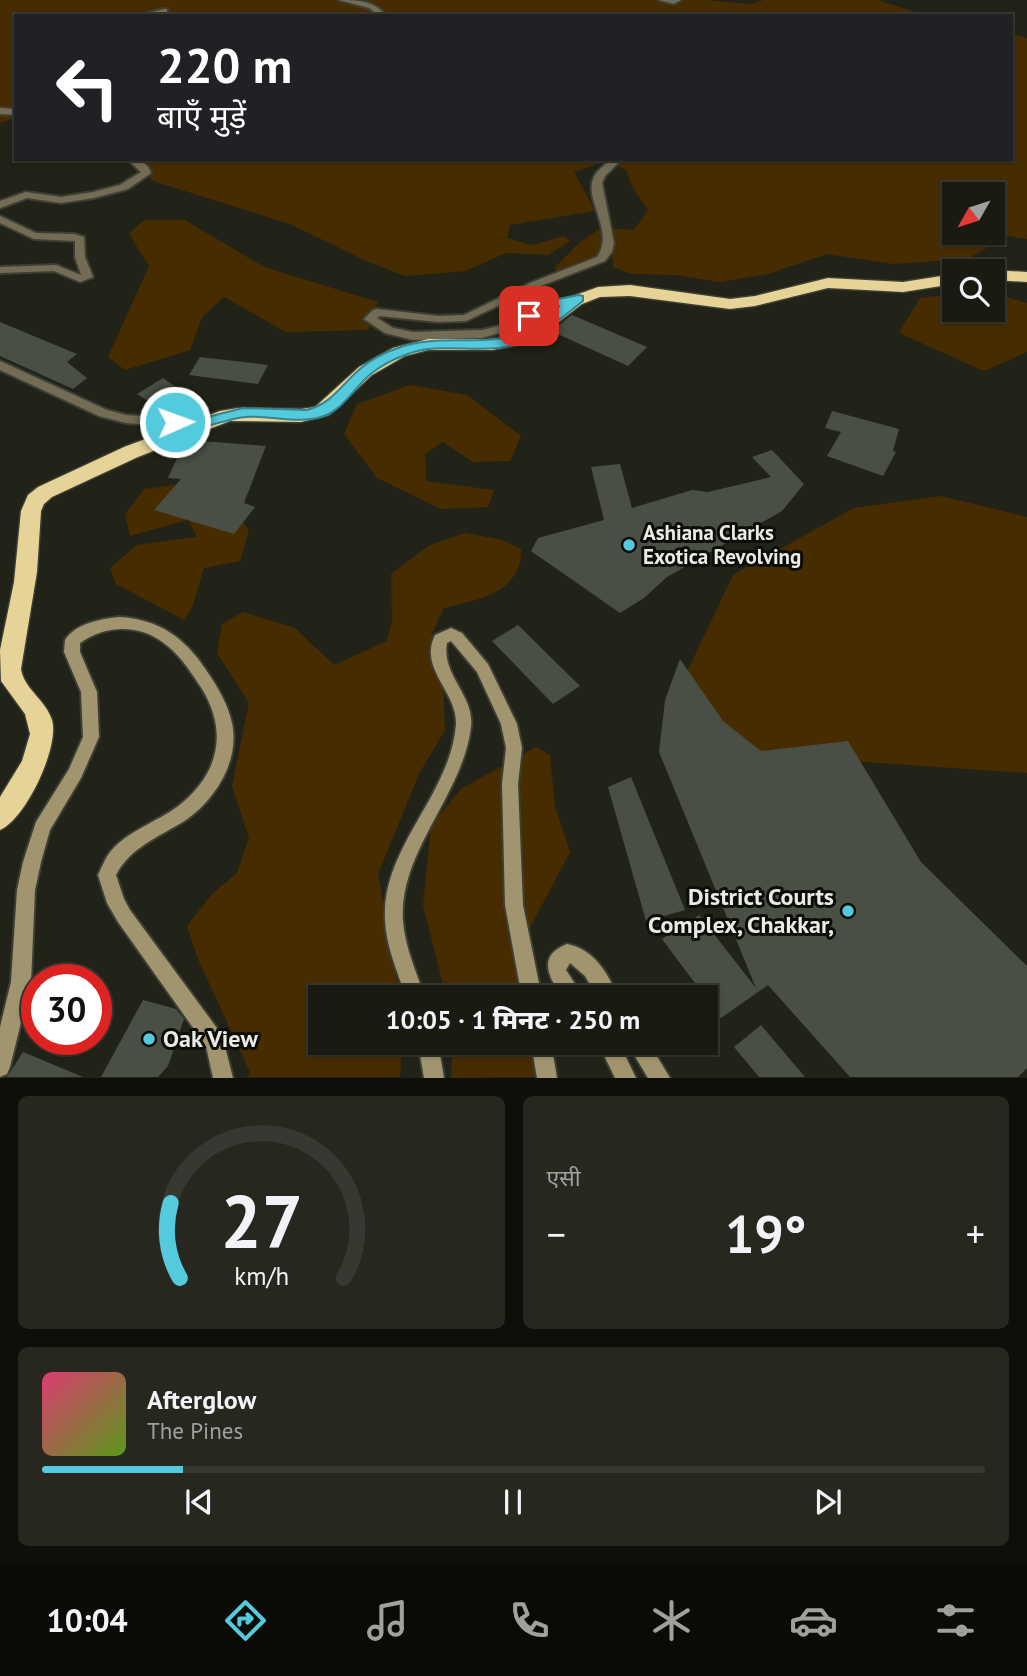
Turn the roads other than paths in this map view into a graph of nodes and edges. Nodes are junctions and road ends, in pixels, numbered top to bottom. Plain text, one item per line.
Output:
1 (343, 0) edge
2 (663, 0) edge
3 (677, 0) edge
4 (164, 11) dead end
5 (150, 14) edge
6 (376, 14) edge
7 (135, 161) edge
8 (615, 161) edge
9 (0, 205) edge
10 (0, 219) edge
11 (0, 270) edge
12 (1005, 275) edge
13 (1027, 276) edge
14 (942, 281) edge
15 (579, 299) junction
16 (0, 365) edge
17 (200, 424) junction
18 (0, 818) edge
19 (412, 985) edge
20 (529, 985) edge
21 (566, 985) edge
22 (600, 985) edge
23 (430, 1055) edge
24 (543, 1055) edge
25 (614, 1055) edge
26 (645, 1055) edge
27 (0, 1067) edge
28 (223, 1077) edge
29 (434, 1077) edge
30 (547, 1077) edge
31 (626, 1077) edge
32 (660, 1077) edge

1 - 6 street
2 - 3 street
4 - 5 street
7 - 9 street
8 - 15 street
10 - 11 street
12 - 13 highway
14 - 15 highway
15 - 17 highway
16 - 17 street
17 - 18 highway
19 - 20 street
21 - 22 street
23 - 29 street
24 - 30 street
25 - 31 street
26 - 32 street
27 - 28 street

